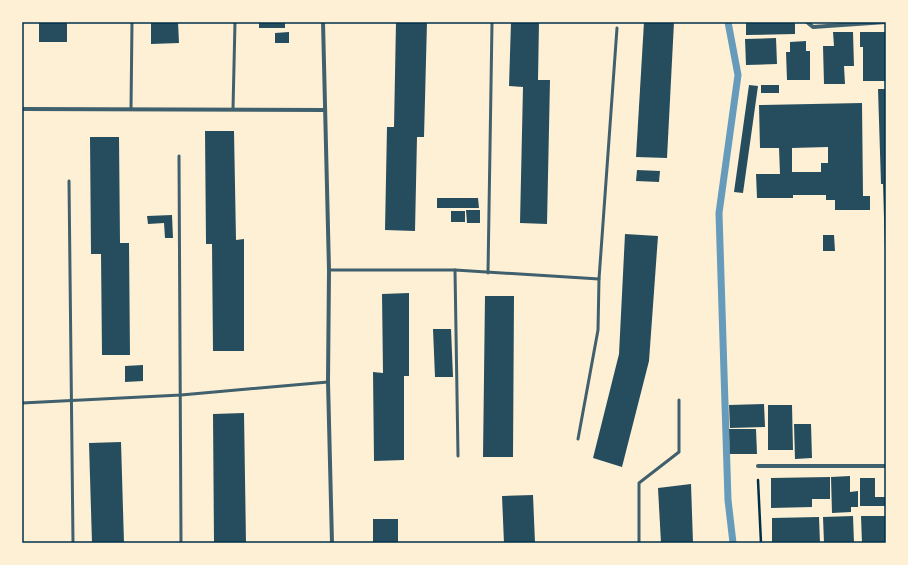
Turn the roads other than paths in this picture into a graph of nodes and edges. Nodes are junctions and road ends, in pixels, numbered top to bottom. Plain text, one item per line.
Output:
1 (132, 22) edge
2 (235, 22) edge
3 (323, 22) edge
4 (807, 22) edge
5 (886, 22) edge
6 (492, 23) edge
7 (617, 28) dead end
8 (22, 109) edge
9 (131, 109) junction
10 (233, 109) junction
11 (325, 110) junction
12 (179, 156) dead end
13 (69, 181) dead end
14 (329, 270) junction
15 (455, 270) junction
16 (488, 273) junction
17 (599, 279) junction
18 (328, 382) junction
19 (181, 395) junction
20 (679, 400) dead end
21 (72, 401) junction
22 (22, 403) edge
23 (578, 439) dead end
24 (458, 456) dead end
25 (758, 466) road end
26 (886, 466) edge
27 (73, 543) edge
28 (181, 543) edge
29 (332, 543) edge
30 (639, 543) edge

1 - 9 lane
2 - 10 lane
3 - 11 street
4 - 5 street
6 - 16 lane
7 - 17 lane
8 - 9 street
9 - 10 street
10 - 11 street
11 - 14 street
12 - 19 lane
13 - 21 lane
14 - 15 lane
14 - 18 street
15 - 16 lane
15 - 24 lane
16 - 17 lane
17 - 23 lane
18 - 19 lane
18 - 29 street
19 - 21 lane
19 - 28 lane
20 - 30 lane
21 - 22 lane
21 - 27 lane
25 - 26 street

